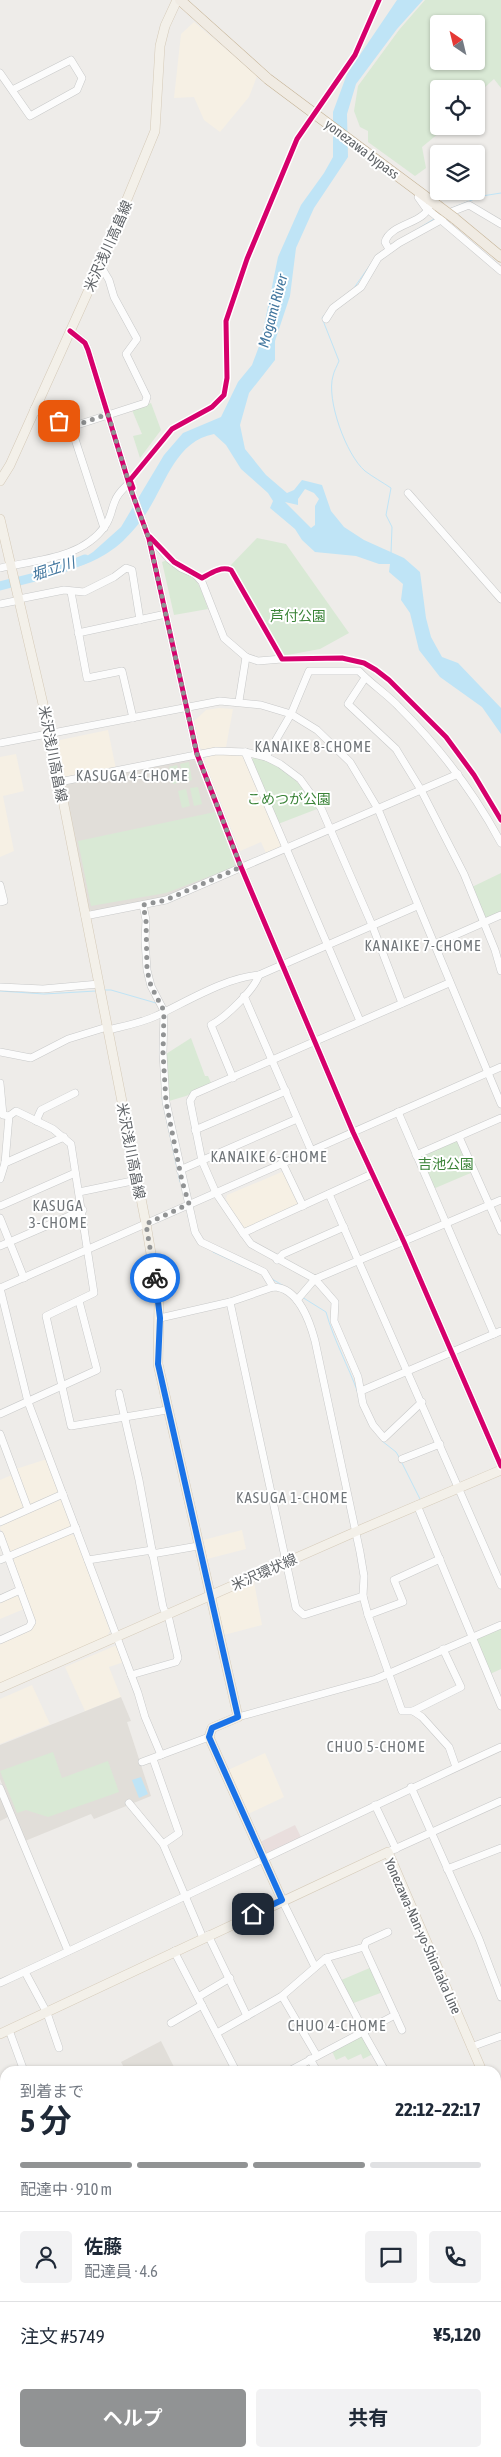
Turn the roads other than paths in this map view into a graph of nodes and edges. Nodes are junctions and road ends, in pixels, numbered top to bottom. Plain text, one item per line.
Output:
1 (178, 0) edge
2 (0, 73) edge
3 (12, 90) junction
4 (439, 212) junction
5 (501, 224) edge
6 (388, 248) junction
7 (501, 257) edge
8 (100, 265) junction
9 (501, 271) edge
10 (326, 319) dead end
11 (70, 331) junction
12 (34, 409) junction
13 (108, 414) junction
14 (71, 427) junction
15 (0, 481) edge
16 (130, 487) junction
17 (408, 494) dead end
18 (0, 520) edge
19 (104, 528) junction
20 (149, 539) junction
21 (0, 568) edge
22 (11, 569) junction
23 (71, 592) junction
24 (501, 599) edge
25 (20, 600) junction
26 (0, 604) edge
27 (166, 614) junction
28 (140, 620) junction
29 (78, 633) junction
30 (246, 657) junction
31 (282, 659) dead end
32 (365, 678) junction
33 (239, 701) junction
34 (184, 706) junction
35 (291, 714) junction
36 (133, 718) junction
37 (50, 734) junction
38 (0, 743) edge
39 (245, 752) junction
40 (197, 754) junction
41 (266, 757) junction
42 (458, 774) junction
43 (59, 782) junction
44 (422, 790) junction
45 (378, 809) junction
46 (330, 829) junction
47 (501, 843) edge
48 (286, 848) junction
49 (241, 867) junction
50 (0, 885) edge
51 (0, 902) edge
52 (143, 905) junction
53 (417, 906) junction
54 (85, 916) junction
55 (501, 916) edge
56 (484, 922) junction
57 (372, 926) junction
58 (435, 944) junction
59 (328, 945) junction
60 (282, 964) junction
61 (501, 971) edge
62 (259, 975) junction
63 (449, 983) junction
64 (99, 984) junction
65 (0, 986) edge
66 (244, 996) junction
67 (402, 1003) junction
68 (161, 1013) junction
69 (360, 1021) junction
70 (107, 1029) junction
71 (315, 1041) junction
72 (0, 1052) edge
73 (272, 1060) junction
74 (501, 1067) edge
75 (488, 1073) junction
76 (233, 1078) junction
77 (0, 1083) edge
78 (286, 1091) junction
79 (74, 1092) dead end
80 (501, 1104) edge
81 (398, 1112) junction
82 (9, 1116) junction
83 (501, 1118) edge
84 (298, 1119) junction
85 (36, 1121) junction
86 (195, 1130) junction
87 (353, 1132) junction
88 (64, 1137) junction
89 (459, 1137) junction
90 (311, 1150) junction
91 (416, 1155) junction
92 (202, 1161) junction
93 (5, 1162) junction
94 (282, 1162) junction
95 (180, 1170) junction
96 (75, 1173) junction
97 (372, 1174) junction
98 (0, 1179) edge
99 (137, 1180) junction
100 (79, 1192) junction
101 (216, 1193) junction
102 (329, 1194) junction
103 (501, 1200) edge
104 (189, 1204) junction
105 (490, 1205) junction
106 (0, 1206) edge
107 (303, 1206) junction
108 (83, 1210) junction
109 (0, 1218) edge
110 (146, 1224) junction
111 (446, 1224) junction
112 (344, 1227) junction
113 (501, 1231) edge
114 (243, 1233) junction
115 (11, 1241) junction
116 (404, 1242) junction
117 (0, 1246) edge
118 (88, 1250) junction
119 (277, 1260) junction
120 (358, 1261) junction
121 (24, 1278) junction
122 (315, 1279) junction
123 (273, 1287) junction
124 (0, 1288) edge
125 (297, 1300) junction
126 (79, 1301) junction
127 (230, 1302) junction
128 (160, 1318) junction
129 (497, 1332) edge
130 (452, 1352) junction
131 (408, 1371) junction
132 (63, 1386) junction
133 (361, 1391) junction
134 (119, 1393) dead end
135 (28, 1402) junction
136 (422, 1402) junction
137 (167, 1410) junction
138 (0, 1414) edge
139 (125, 1419) junction
140 (0, 1434) edge
141 (440, 1444) junction
142 (402, 1459) dead end
143 (501, 1468) edge
144 (459, 1487) junction
145 (63, 1494) junction
146 (417, 1505) junction
147 (28, 1510) junction
148 (0, 1522) edge
149 (76, 1528) junction
150 (355, 1532) junction
151 (0, 1536) edge
152 (198, 1546) junction
153 (152, 1552) junction
154 (8, 1557) junction
155 (440, 1559) junction
156 (0, 1560) edge
157 (88, 1560) junction
158 (286, 1562) junction
159 (501, 1584) edge
160 (20, 1590) junction
161 (209, 1596) junction
162 (362, 1596) junction
163 (0, 1599) edge
164 (368, 1615) junction
165 (167, 1616) junction
166 (501, 1625) edge
167 (472, 1636) junction
168 (116, 1638) junction
169 (0, 1640) edge
170 (443, 1649) junction
171 (131, 1675) junction
172 (388, 1675) junction
173 (0, 1688) edge
174 (501, 1706) edge
175 (413, 1711) junction
176 (238, 1717) junction
177 (209, 1737) junction
178 (501, 1747) edge
179 (162, 1755) junction
180 (153, 1759) junction
181 (142, 1762) dead end
182 (456, 1768) junction
183 (411, 1787) junction
184 (0, 1788) edge
185 (501, 1801) edge
186 (129, 1803) dead end
187 (375, 1804) junction
188 (431, 1833) junction
189 (163, 1844) junction
190 (501, 1848) edge
191 (392, 1850) junction
192 (265, 1858) junction
193 (447, 1869) junction
194 (187, 1897) junction
195 (282, 1900) junction
196 (388, 1932) dead end
197 (205, 1936) junction
198 (364, 1947) junction
199 (68, 1951) junction
200 (174, 1952) junction
201 (326, 1958) junction
202 (314, 1967) junction
203 (25, 1972) junction
204 (230, 1978) junction
205 (0, 1983) edge
206 (282, 1996) junction
207 (198, 1997) junction
208 (501, 1997) edge
209 (202, 2005) junction
210 (46, 2012) junction
211 (395, 2015) junction
212 (246, 2016) junction
213 (171, 2023) dead end
214 (402, 2030) dead end
215 (363, 2031) junction
216 (4, 2032) edge
217 (217, 2033) junction
218 (501, 2036) edge
219 (472, 2047) junction
220 (59, 2048) dead end
221 (314, 2057) junction
222 (21, 2066) edge
223 (234, 2066) edge
224 (298, 2066) edge
225 (316, 2066) edge
226 (380, 2066) edge
227 (480, 2066) edge

1 - 4 highway, yonezawa bypass
1 - 8 main road, 米沢浅川高畠線
2 - 3 street
3 - 3 street
4 - 5 street
4 - 6 street
4 - 6 street
4 - 7 highway, yonezawa bypass
4 - 9 street
6 - 10 street
8 - 11 main road, 米沢浅川高畠線
8 - 13 street
11 - 12 main road, 米沢浅川高畠線
11 - 13 street
12 - 14 street
12 - 15 main road, 米沢浅川高畠線
13 - 14 street
13 - 16 street
14 - 19 street
16 - 19 street
16 - 20 street
17 - 24 street
18 - 22 main road, 米沢浅川高畠線
19 - 22 street
20 - 27 street
20 - 30 street
21 - 22 street
22 - 25 main road, 米沢浅川高畠線
23 - 25 street
23 - 28 street
23 - 29 street
25 - 26 street
25 - 37 main road, 米沢浅川高畠線
27 - 28 street
27 - 34 street
28 - 29 street
29 - 36 street
30 - 31 street
30 - 33 street
32 - 35 street
32 - 42 street
32 - 44 street
33 - 34 street
33 - 35 street
34 - 36 street
34 - 40 street
35 - 41 street
35 - 45 street
36 - 37 street
37 - 38 street
37 - 43 main road, 米沢浅川高畠線
39 - 40 street
39 - 41 street
39 - 48 street
40 - 43 street
40 - 49 street
41 - 46 street
42 - 44 street
42 - 47 street
43 - 54 main road, 米沢浅川高畠線
44 - 45 street
44 - 56 street
45 - 46 street
45 - 53 street
46 - 48 street
46 - 57 street
48 - 49 street
48 - 59 street
49 - 52 street
49 - 60 street
50 - 51 street
52 - 54 street
52 - 68 street
53 - 57 street
53 - 58 street
54 - 64 main road, 米沢浅川高畠線
55 - 56 street
56 - 58 street
56 - 61 street
57 - 59 street
57 - 67 street
58 - 63 street
59 - 60 street
59 - 69 street
60 - 62 street
60 - 71 street
62 - 66 street
62 - 68 street
63 - 67 street
63 - 75 street
64 - 65 street
64 - 70 main road, 米沢浅川高畠線
66 - 73 street
66 - 76 street
67 - 69 street
68 - 70 street
68 - 95 street
69 - 71 street
70 - 72 street
70 - 99 main road, 米沢浅川高畠線
71 - 73 street
71 - 87 street
73 - 76 street
73 - 78 street
74 - 75 street
75 - 80 street
75 - 81 street
76 - 86 street
77 - 82 street
78 - 84 street
78 - 86 street
79 - 85 street
81 - 87 street
81 - 91 street
82 - 85 street
82 - 93 street
83 - 89 street
84 - 90 street
84 - 92 street
85 - 88 street
86 - 92 street
87 - 90 street
87 - 97 street
88 - 93 street
88 - 96 street
89 - 91 street
89 - 105 street
90 - 94 street
91 - 111 street
92 - 95 street
92 - 101 street
93 - 98 street
94 - 101 street
94 - 107 street
95 - 104 street
96 - 100 street
96 - 106 street
97 - 102 street
97 - 116 street
99 - 100 street
99 - 110 main road, 米沢浅川高畠線
100 - 108 street
101 - 104 street
101 - 114 street
102 - 107 street
102 - 112 street
103 - 105 street
104 - 110 street
104 - 123 street
105 - 111 street
105 - 113 street
107 - 114 street
108 - 115 street
108 - 118 street
109 - 115 street
110 - 118 street
110 - 128 main road, 米沢浅川高畠線
111 - 116 street
111 - 129 street
112 - 119 street
112 - 120 street
114 - 119 street
115 - 117 street
115 - 121 street
116 - 120 street
116 - 130 street
118 - 121 street
118 - 126 street
119 - 122 street
120 - 122 street
120 - 131 street
121 - 124 street
122 - 125 street
122 - 133 street
123 - 125 street
123 - 127 street
124 - 135 street
125 - 150 street
126 - 132 street
126 - 132 street
127 - 128 street
127 - 158 street
128 - 137 main road, 米沢浅川高畠線
129 - 130 street
130 - 131 street
130 - 143 street
131 - 133 street
131 - 136 street
132 - 135 street
132 - 139 street
133 - 136 street
134 - 139 street
135 - 138 street
135 - 145 street
136 - 141 street
137 - 139 street
137 - 152 main road, 米沢浅川高畠線
139 - 153 street
140 - 147 street
141 - 142 street
141 - 144 street
143 - 144 main road, 米沢環状線
144 - 146 main road, 米沢環状線
144 - 159 street
145 - 147 street
145 - 149 street
146 - 150 main road, 米沢環状線
146 - 155 street
147 - 148 street
149 - 154 street
149 - 157 street
150 - 158 main road, 米沢環状線
150 - 162 street
151 - 154 street
152 - 153 street
152 - 161 main road, 米沢浅川高畠線
153 - 157 street
153 - 165 street
154 - 156 street
154 - 160 street
155 - 164 street
155 - 167 street
157 - 168 street
158 - 161 main road, 米沢環状線
158 - 162 street
160 - 163 street
160 - 169 street
161 - 165 main road, 米沢環状線
161 - 176 main road, 米沢浅川高畠線
162 - 164 street
164 - 172 street
165 - 168 main road, 米沢環状線
165 - 171 street
166 - 167 street
167 - 170 street
167 - 174 street
168 - 171 street
168 - 173 main road, 米沢環状線
170 - 172 street
170 - 175 street
171 - 179 street
172 - 175 street
172 - 176 street
175 - 182 street
176 - 177 main road
177 - 179 street
177 - 192 main road
178 - 182 street
179 - 180 street
180 - 181 street
180 - 189 street
182 - 183 street
183 - 187 street
183 - 188 street
184 - 199 street
185 - 188 street
186 - 189 street
187 - 191 street
187 - 192 street
188 - 191 street
188 - 193 street
189 - 194 street
190 - 193 street
191 - 195 main road, Yonezawa-Nan-yo-Shirataka Line
191 - 219 main road, Yonezawa-Nan-yo-Shirataka Line
192 - 194 street
192 - 195 main road
193 - 208 street
194 - 197 street
194 - 199 street
195 - 197 main road, Yonezawa-Nan-yo-Shirataka Line
195 - 202 street
196 - 198 street
197 - 200 main road, Yonezawa-Nan-yo-Shirataka Line
197 - 204 street
198 - 201 street
198 - 211 street
199 - 203 street
200 - 207 street
200 - 210 main road, Yonezawa-Nan-yo-Shirataka Line
201 - 202 street
201 - 215 street
202 - 206 street
203 - 205 street
203 - 210 street
204 - 207 street
204 - 212 street
206 - 212 street
206 - 221 street
207 - 209 street
209 - 213 street
209 - 217 street
210 - 216 main road, Yonezawa-Nan-yo-Shirataka Line
210 - 220 street
211 - 214 street
211 - 215 street
212 - 217 street
215 - 221 street
215 - 226 street
216 - 222 street, Yonezawa-Nan-yo-Shirataka Line
217 - 223 street
218 - 219 street
219 - 227 main road, Yonezawa-Nan-yo-Shirataka Line
221 - 224 street
221 - 225 street

